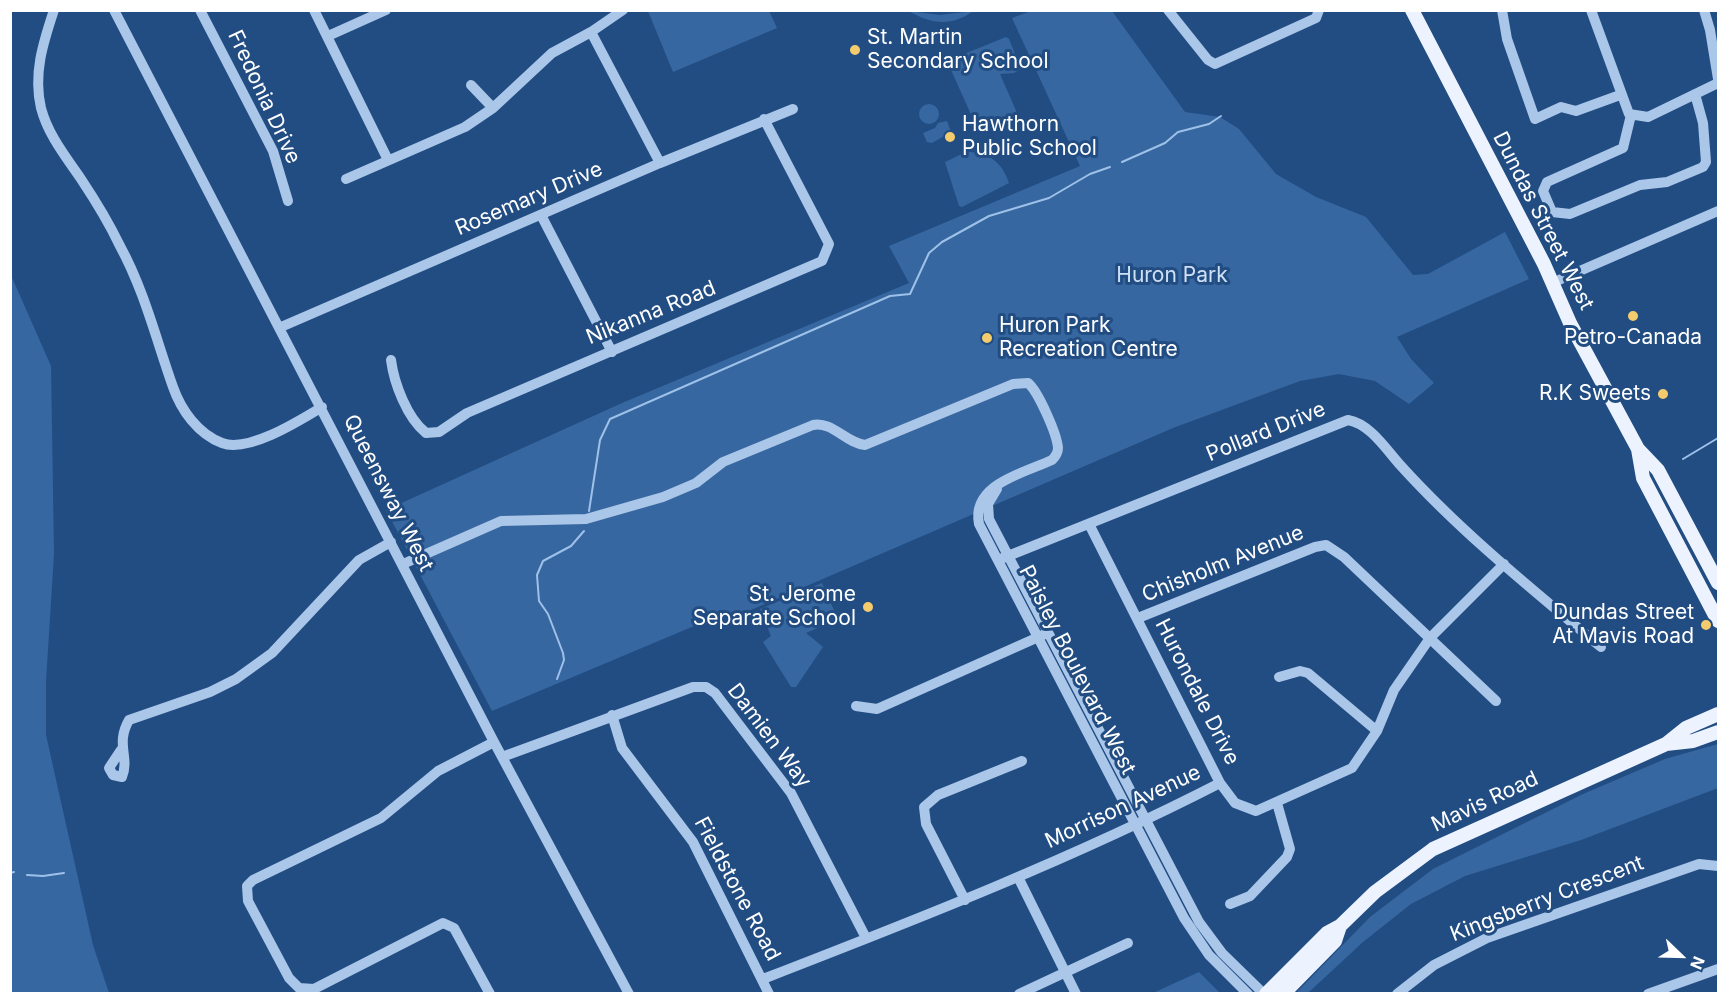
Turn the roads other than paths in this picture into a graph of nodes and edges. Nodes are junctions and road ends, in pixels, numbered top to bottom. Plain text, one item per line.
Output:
1 (54, 10) edge
2 (114, 10) edge
3 (200, 10) edge
4 (314, 10) edge
5 (386, 10) edge
6 (623, 10) edge
7 (1168, 10) edge
8 (1319, 10) edge
9 (1412, 10) edge
10 (1502, 10) edge
11 (1591, 10) edge
12 (1704, 10) edge
13 (591, 32) junction
14 (328, 36) junction
15 (1719, 79) edge
16 (1719, 83) edge
17 (471, 86) dead end
18 (1695, 94) junction
19 (1620, 95) junction
20 (492, 108) junction
21 (793, 109) dead end
22 (1631, 115) junction
23 (765, 119) junction
24 (388, 160) junction
25 (660, 163) junction
26 (346, 179) dead end
27 (288, 201) dead end
28 (1719, 211) edge
29 (541, 215) junction
30 (1552, 283) junction
31 (281, 327) junction
32 (612, 352) junction
33 (391, 360) dead end
34 (322, 407) junction
35 (1638, 449) junction
36 (1089, 524) junction
37 (391, 542) junction
38 (1003, 557) junction
39 (403, 564) junction
40 (1504, 564) junction
41 (1719, 584) edge
42 (1138, 618) junction
43 (1719, 621) edge
44 (1048, 632) junction
45 (1037, 638) junction
46 (1430, 638) junction
47 (1601, 647) dead end
48 (1280, 677) dead end
49 (1496, 701) dead end
50 (856, 706) dead end
51 (1719, 708) edge
52 (1719, 714) edge
53 (612, 715) junction
54 (1693, 725) junction
55 (1377, 731) junction
56 (1719, 732) edge
57 (1702, 738) junction
58 (1719, 738) edge
59 (494, 742) junction
60 (1666, 744) junction
61 (121, 750) dead end
62 (502, 757) junction
63 (1022, 761) dead end
64 (1220, 783) junction
65 (1277, 803) junction
66 (1141, 823) junction
67 (1719, 866) edge
68 (1018, 877) junction
69 (965, 900) junction
70 (1230, 904) dead end
71 (1340, 926) junction
72 (866, 938) junction
73 (1128, 943) dead end
74 (1719, 969) edge
75 (1065, 973) junction
76 (763, 979) junction
77 (294, 986) junction
78 (285, 993) edge
79 (490, 993) edge
80 (629, 993) edge
81 (769, 993) edge
82 (1019, 993) edge
83 (1076, 993) edge
84 (1248, 993) edge
85 (1265, 993) edge
86 (1283, 993) edge
87 (1397, 993) edge
88 (1648, 993) edge

1 - 34 street
2 - 31 street, Queensway West
3 - 27 street, Fredonia Drive
4 - 14 street
5 - 14 street
6 - 13 street
7 - 8 street
9 - 30 main road, Dundas Street West
10 - 19 street
11 - 19 street
12 - 15 street
13 - 20 street
13 - 25 street
14 - 24 street
16 - 18 street
17 - 20 street
18 - 22 street
18 - 22 street
19 - 22 street
20 - 24 street
21 - 23 street, Rosemary Drive
23 - 25 street, Rosemary Drive
23 - 32 street, Nikanna Road
24 - 26 street
25 - 29 street, Rosemary Drive
28 - 30 street
29 - 31 street, Rosemary Drive
29 - 32 street
30 - 35 main road, Dundas Street West
31 - 34 street, Queensway West
32 - 33 street, Nikanna Road
34 - 37 street, Queensway West
35 - 41 main road, Dundas Street West
35 - 43 main road, Dundas Street West
36 - 38 street, Pollard Drive
36 - 40 street, Pollard Drive
36 - 42 street, Hurondale Drive
37 - 39 street, Queensway West
37 - 61 street
38 - 39 street, Paisley Boulevard West
38 - 44 street, Paisley Boulevard West
38 - 45 street, Paisley Boulevard West
39 - 59 street, Queensway West
40 - 46 street, Morrison Avenue
40 - 47 street, Pollard Drive
42 - 46 street, Chisholm Avenue
42 - 64 street, Hurondale Drive
44 - 45 street
44 - 66 street, Paisley Boulevard West
45 - 50 street
45 - 66 street, Paisley Boulevard West
46 - 49 street
46 - 55 street, Morrison Avenue
48 - 55 street
51 - 54 main road
52 - 54 main road, Mavis Road
53 - 62 street, Damien Way
53 - 72 street, Damien Way
53 - 76 street, Fieldstone Road
54 - 60 main road, Mavis Road
55 - 65 street, Morrison Avenue
56 - 57 main road, Mavis Road
57 - 58 main road
57 - 60 main road, Mavis Road
59 - 62 street, Queensway West
59 - 77 street
60 - 71 main road, Mavis Road
62 - 80 street, Queensway West
63 - 69 street
64 - 65 street, Morrison Avenue
64 - 66 street, Morrison Avenue
65 - 70 street
66 - 68 street, Morrison Avenue
66 - 84 street, Paisley Boulevard West
66 - 85 street, Paisley Boulevard West
67 - 87 street, Kingsberry Crescent
68 - 69 street, Morrison Avenue
68 - 75 street
69 - 72 street, Morrison Avenue
71 - 85 main road, Mavis Road
71 - 86 main road, Mavis Road
72 - 76 street, Morrison Avenue
73 - 75 street
74 - 88 street
75 - 82 street
75 - 83 street
76 - 81 street, Fieldstone Road
77 - 78 street
77 - 79 street

